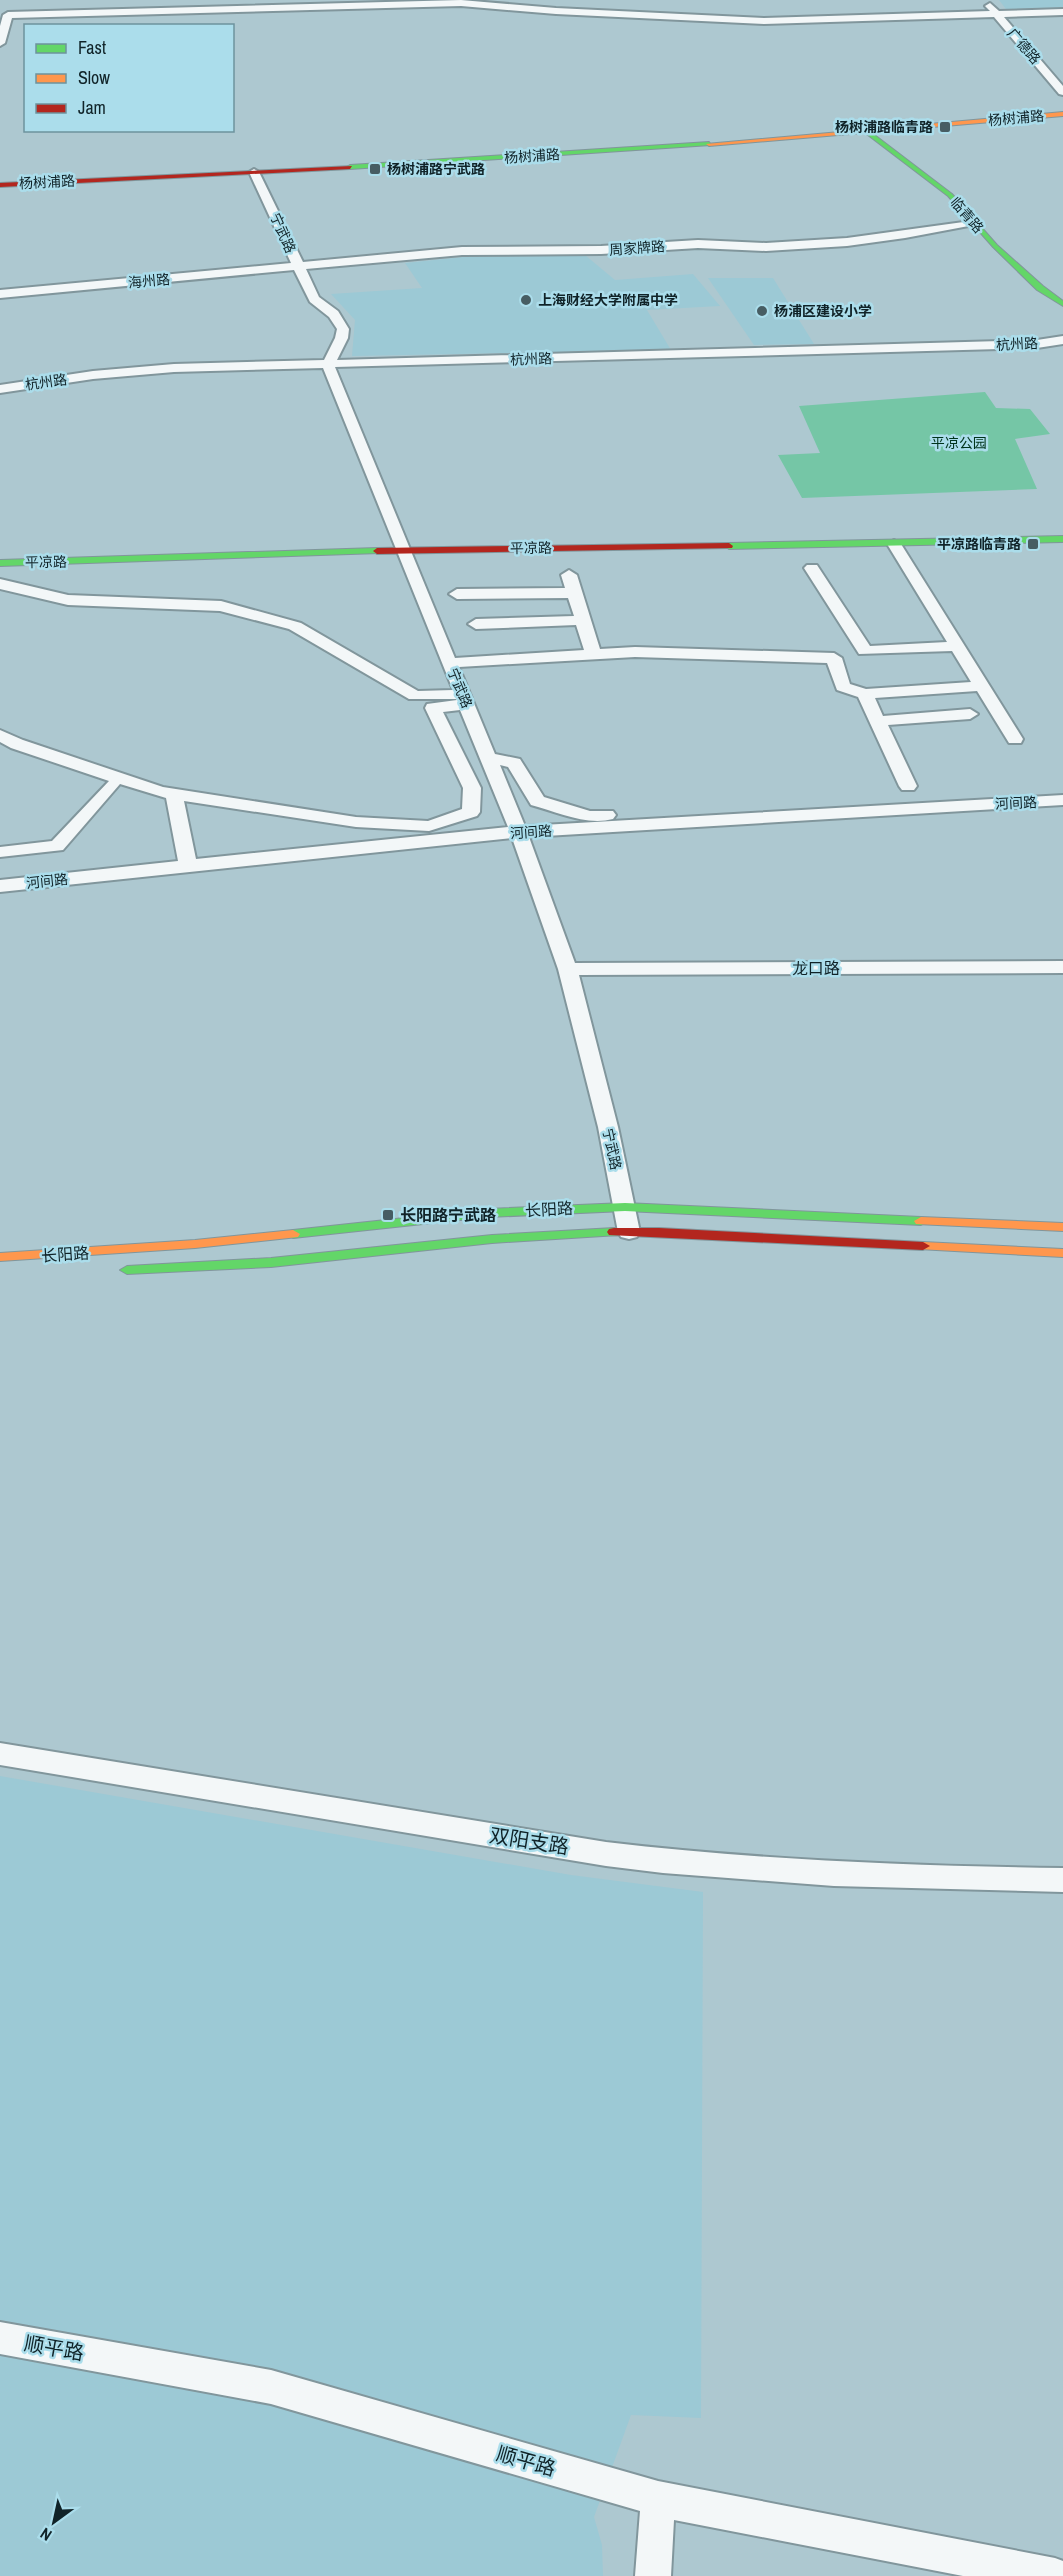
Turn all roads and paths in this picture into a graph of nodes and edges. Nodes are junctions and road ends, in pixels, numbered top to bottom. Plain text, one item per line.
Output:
1 (986, 0) edge
2 (1063, 12) edge
3 (997, 15) junction
4 (0, 43) edge
5 (1063, 92) edge
6 (1063, 114) edge
7 (866, 131) junction
8 (254, 172) junction
9 (0, 185) edge
10 (974, 222) junction
11 (298, 268) junction
12 (0, 294) edge
13 (1063, 304) edge
14 (1063, 340) edge
15 (328, 365) junction
16 (0, 389) edge
17 (1063, 538) edge
18 (894, 544) junction
19 (403, 550) junction
20 (0, 563) edge
21 (812, 568) dead end
22 (569, 575) dead end
23 (0, 584) edge
24 (575, 593) junction
25 (457, 594) dead end
26 (583, 620) junction
27 (476, 624) dead end
28 (957, 646) junction
29 (593, 654) junction
30 (449, 663) junction
31 (981, 686) junction
32 (865, 694) junction
33 (464, 699) junction
34 (970, 714) dead end
35 (878, 721) junction
36 (0, 735) edge
37 (1015, 739) dead end
38 (489, 758) junction
39 (112, 785) dead end
40 (908, 786) dead end
41 (174, 794) junction
42 (1063, 800) edge
43 (651, 823) junction
44 (519, 833) junction
45 (0, 852) edge
46 (188, 866) junction
47 (0, 885) edge
48 (1063, 967) edge
49 (568, 969) junction
50 (625, 1207) junction
51 (1063, 1227) edge
52 (629, 1232) junction
53 (1063, 1253) edge
54 (0, 1257) edge
55 (118, 1270) dead end
56 (0, 1754) edge
57 (1063, 1880) edge
58 (0, 2338) edge
59 (658, 2499) junction
60 (653, 2576) edge
61 (1055, 2576) edge

1 - 3 street, 广德路
2 - 3 street
3 - 4 street
3 - 5 street, 广德路
6 - 7 main road, 杨树浦路
7 - 8 main road, 杨树浦路
7 - 10 main road, 临青路
8 - 9 main road, 杨树浦路
8 - 11 street, 宁武路
10 - 11 street, 周家牌路
10 - 13 main road, 临青路
11 - 12 street, 海州路
11 - 15 street, 宁武路
14 - 15 street, 杭州路
15 - 16 street, 杭州路
15 - 19 street, 宁武路
17 - 18 main road, 平凉路
18 - 19 main road, 平凉路
18 - 28 street
19 - 20 main road, 平凉路
19 - 30 street, 宁武路
21 - 28 street
22 - 24 street
23 - 33 street
24 - 25 street
24 - 26 street
26 - 27 street
26 - 29 street
28 - 31 street
29 - 30 street
29 - 32 street
30 - 33 street, 宁武路
31 - 32 street
31 - 37 street
32 - 35 street
33 - 38 street, 宁武路
33 - 41 street
34 - 35 street
35 - 40 street
36 - 41 street
38 - 43 street
38 - 44 street, 宁武路
39 - 45 street
41 - 46 street
42 - 43 street, 河间路
43 - 44 street, 河间路
44 - 46 street, 河间路
44 - 49 street, 宁武路
46 - 47 street, 河间路
48 - 49 street, 龙口路
49 - 50 street, 宁武路
50 - 51 main road, 长阳路
50 - 52 street, 宁武路
50 - 54 main road, 长阳路
52 - 53 main road, 长阳路
52 - 55 main road, 长阳路
56 - 57 street, 双阳支路
58 - 59 street, 顺平路
59 - 60 street
59 - 61 street, 顺平路

